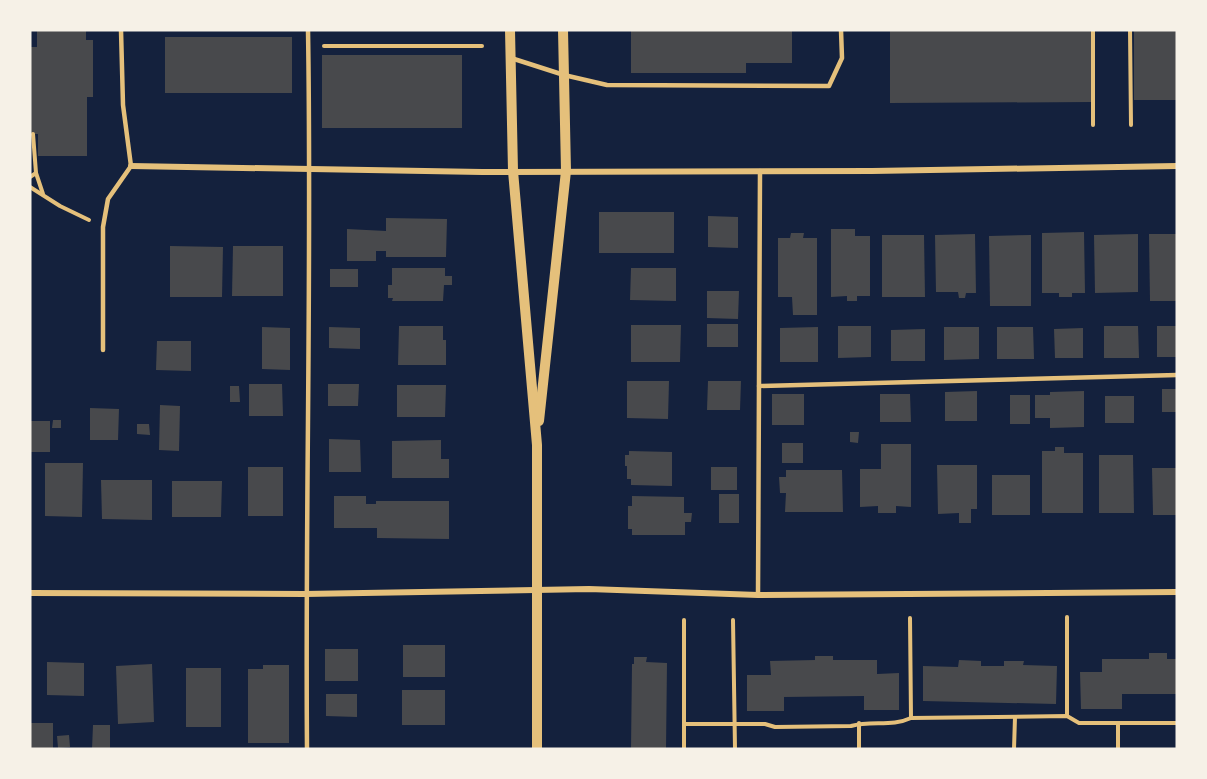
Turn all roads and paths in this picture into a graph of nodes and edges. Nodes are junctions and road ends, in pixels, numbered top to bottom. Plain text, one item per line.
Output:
1 (121, 30) edge
2 (308, 30) edge
3 (510, 30) edge
4 (563, 30) edge
5 (841, 30) edge
6 (1093, 30) edge
7 (1130, 30) edge
8 (308, 46) junction
9 (482, 46) dead end
10 (511, 58) junction
11 (564, 75) junction
12 (1093, 125) dead end
13 (1131, 125) dead end
14 (33, 134) dead end
15 (131, 166) junction
16 (1177, 166) edge
17 (309, 170) junction
18 (513, 171) junction
19 (566, 171) junction
20 (760, 171) junction
21 (36, 173) junction
22 (30, 177) edge
23 (30, 187) edge
24 (43, 194) junction
25 (103, 227) junction
26 (104, 351) dead end
27 (1177, 375) edge
28 (759, 386) junction
29 (537, 446) junction
30 (537, 590) junction
31 (1177, 592) edge
32 (30, 593) edge
33 (306, 594) junction
34 (758, 595) junction
35 (1067, 617) dead end
36 (910, 618) dead end
37 (684, 620) dead end
38 (733, 620) dead end
39 (1067, 716) junction
40 (1015, 717) junction
41 (911, 718) junction
42 (859, 723) junction
43 (1118, 723) junction
44 (1177, 723) edge
45 (684, 724) junction
46 (734, 724) junction
47 (307, 749) edge
48 (537, 749) edge
49 (684, 749) edge
50 (735, 749) edge
51 (859, 749) edge
52 (1014, 749) edge
53 (1118, 749) edge

1 - 15 lane
2 - 8 lane
3 - 10 street
4 - 11 street
5 - 11 lane
6 - 12 path
7 - 13 path
8 - 9 path
8 - 17 lane
10 - 11 lane
10 - 18 street
11 - 19 street
14 - 21 path
15 - 17 street
15 - 25 lane
16 - 20 street
17 - 18 street
17 - 33 lane
18 - 19 street
18 - 29 street
19 - 20 street
19 - 29 street
20 - 28 lane
21 - 22 path
21 - 24 path
23 - 24 path
24 - 25 path
25 - 26 lane
27 - 28 lane
28 - 34 lane
29 - 30 street
30 - 33 street
30 - 34 street
30 - 48 street
31 - 34 street
32 - 33 street
33 - 47 lane
35 - 39 path
36 - 41 path
37 - 45 path
38 - 46 path
39 - 40 path
39 - 43 path
40 - 41 path
40 - 52 path
41 - 42 path
42 - 46 path
42 - 51 path
43 - 44 path
43 - 53 path
45 - 46 path
45 - 49 path
46 - 50 path

